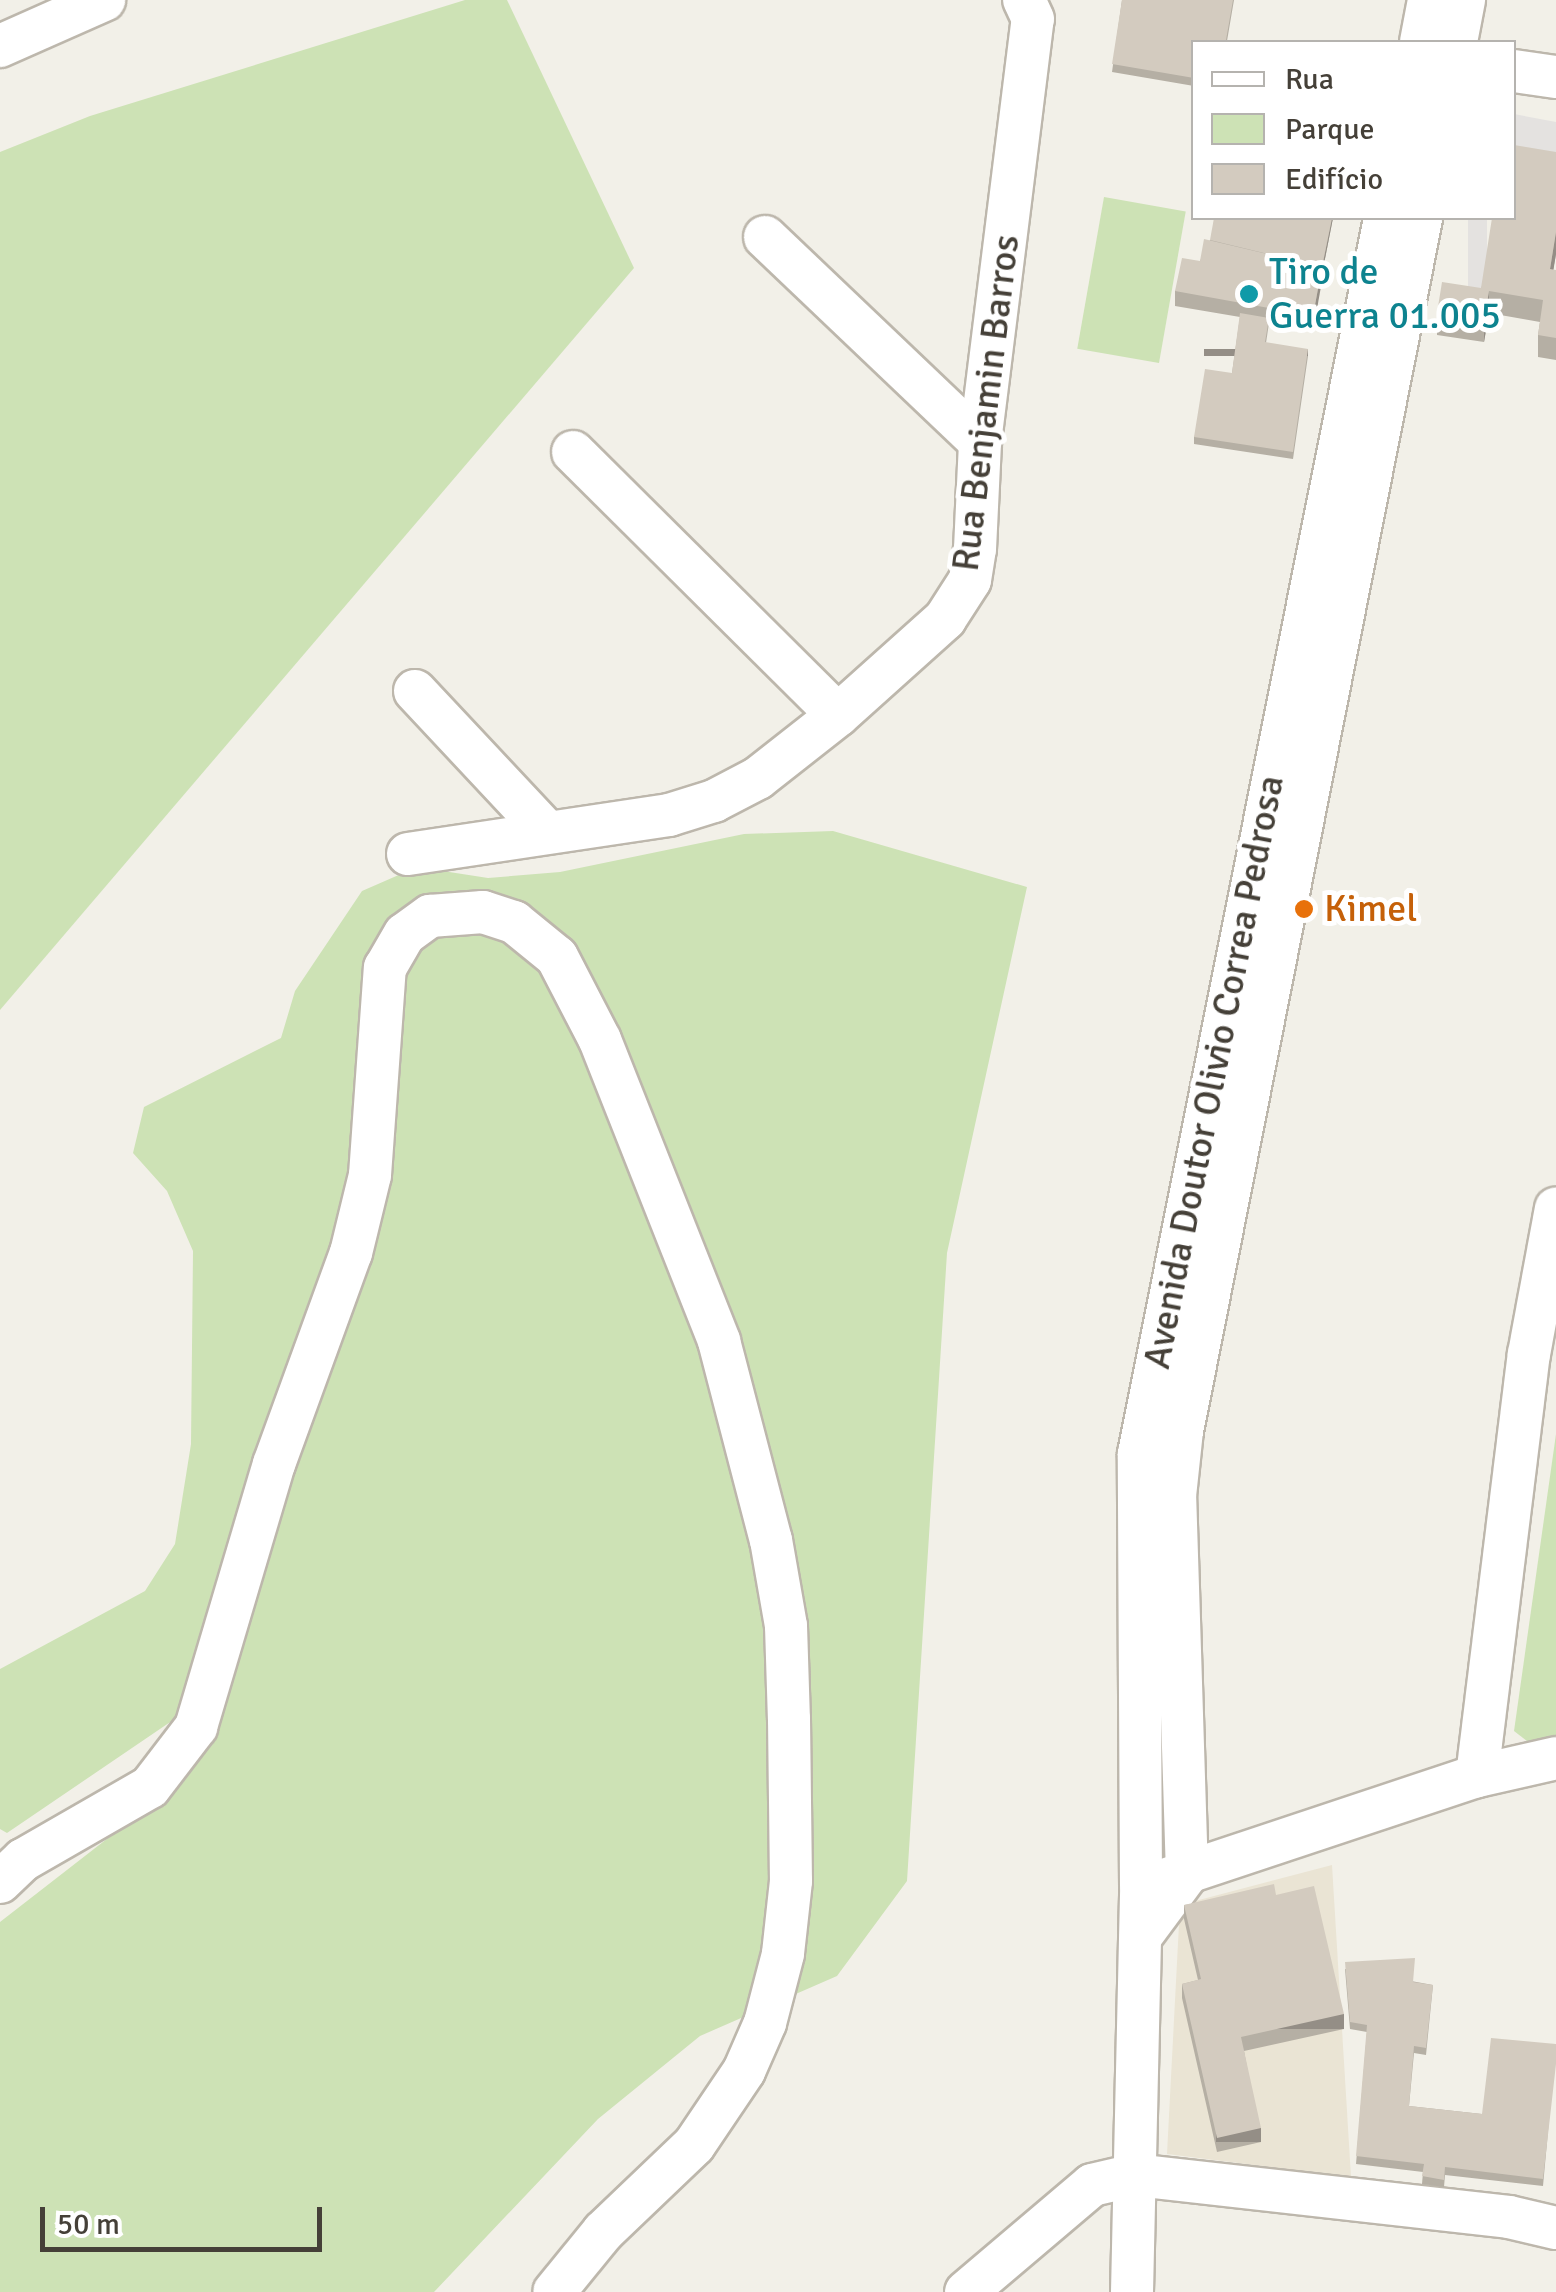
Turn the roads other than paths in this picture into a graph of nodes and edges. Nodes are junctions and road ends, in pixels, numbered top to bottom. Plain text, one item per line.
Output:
1 (104, 0) edge
2 (1024, 0) edge
3 (1429, 0) edge
4 (1464, 0) edge
5 (1421, 40) edge
6 (1456, 40) edge
7 (0, 46) edge
8 (1516, 71) edge
9 (1556, 77) edge
10 (1385, 220) edge
11 (1420, 220) edge
12 (766, 237) dead end
13 (1379, 339) junction
14 (980, 442) junction
15 (573, 452) dead end
16 (415, 692) dead end
17 (838, 715) junction
18 (546, 831) junction
19 (408, 854) dead end
20 (1556, 1208) edge
21 (1159, 1457) junction
22 (1556, 1758) edge
23 (1477, 1776) junction
24 (1187, 1874) junction
25 (0, 1882) edge
26 (1141, 1885) junction
27 (1140, 1936) junction
28 (1136, 2175) junction
29 (1556, 2228) edge
30 (554, 2292) edge
31 (966, 2292) edge
32 (1132, 2292) edge

1 - 7 street
2 - 14 street, Rua Benjamin Barros
3 - 5 street
4 - 6 street
8 - 9 street
10 - 13 street, Avenida Doutor Olivio Correa Pedrosa
11 - 13 street, Avenida Doutor Olivio Correa Pedrosa
12 - 14 street
13 - 21 street, Avenida Doutor Olivio Correa Pedrosa
14 - 17 street, Rua Benjamin Barros
15 - 17 street
16 - 18 street
17 - 18 street, Rua Benjamin Barros
18 - 19 street, Rua Benjamin Barros
20 - 23 street
21 - 24 street, Avenida Doutor Olivio Correa Pedrosa
21 - 26 street, Avenida Doutor Olivio Correa Pedrosa
22 - 23 street
23 - 24 street
24 - 26 street
24 - 27 street
25 - 30 street
26 - 27 street, Avenida Doutor Olivio Correa Pedrosa
27 - 28 street, Avenida Doutor Olivio Correa Pedrosa
28 - 29 street
28 - 31 street
28 - 32 street, Avenida Doutor Olivio Correa Pedrosa

